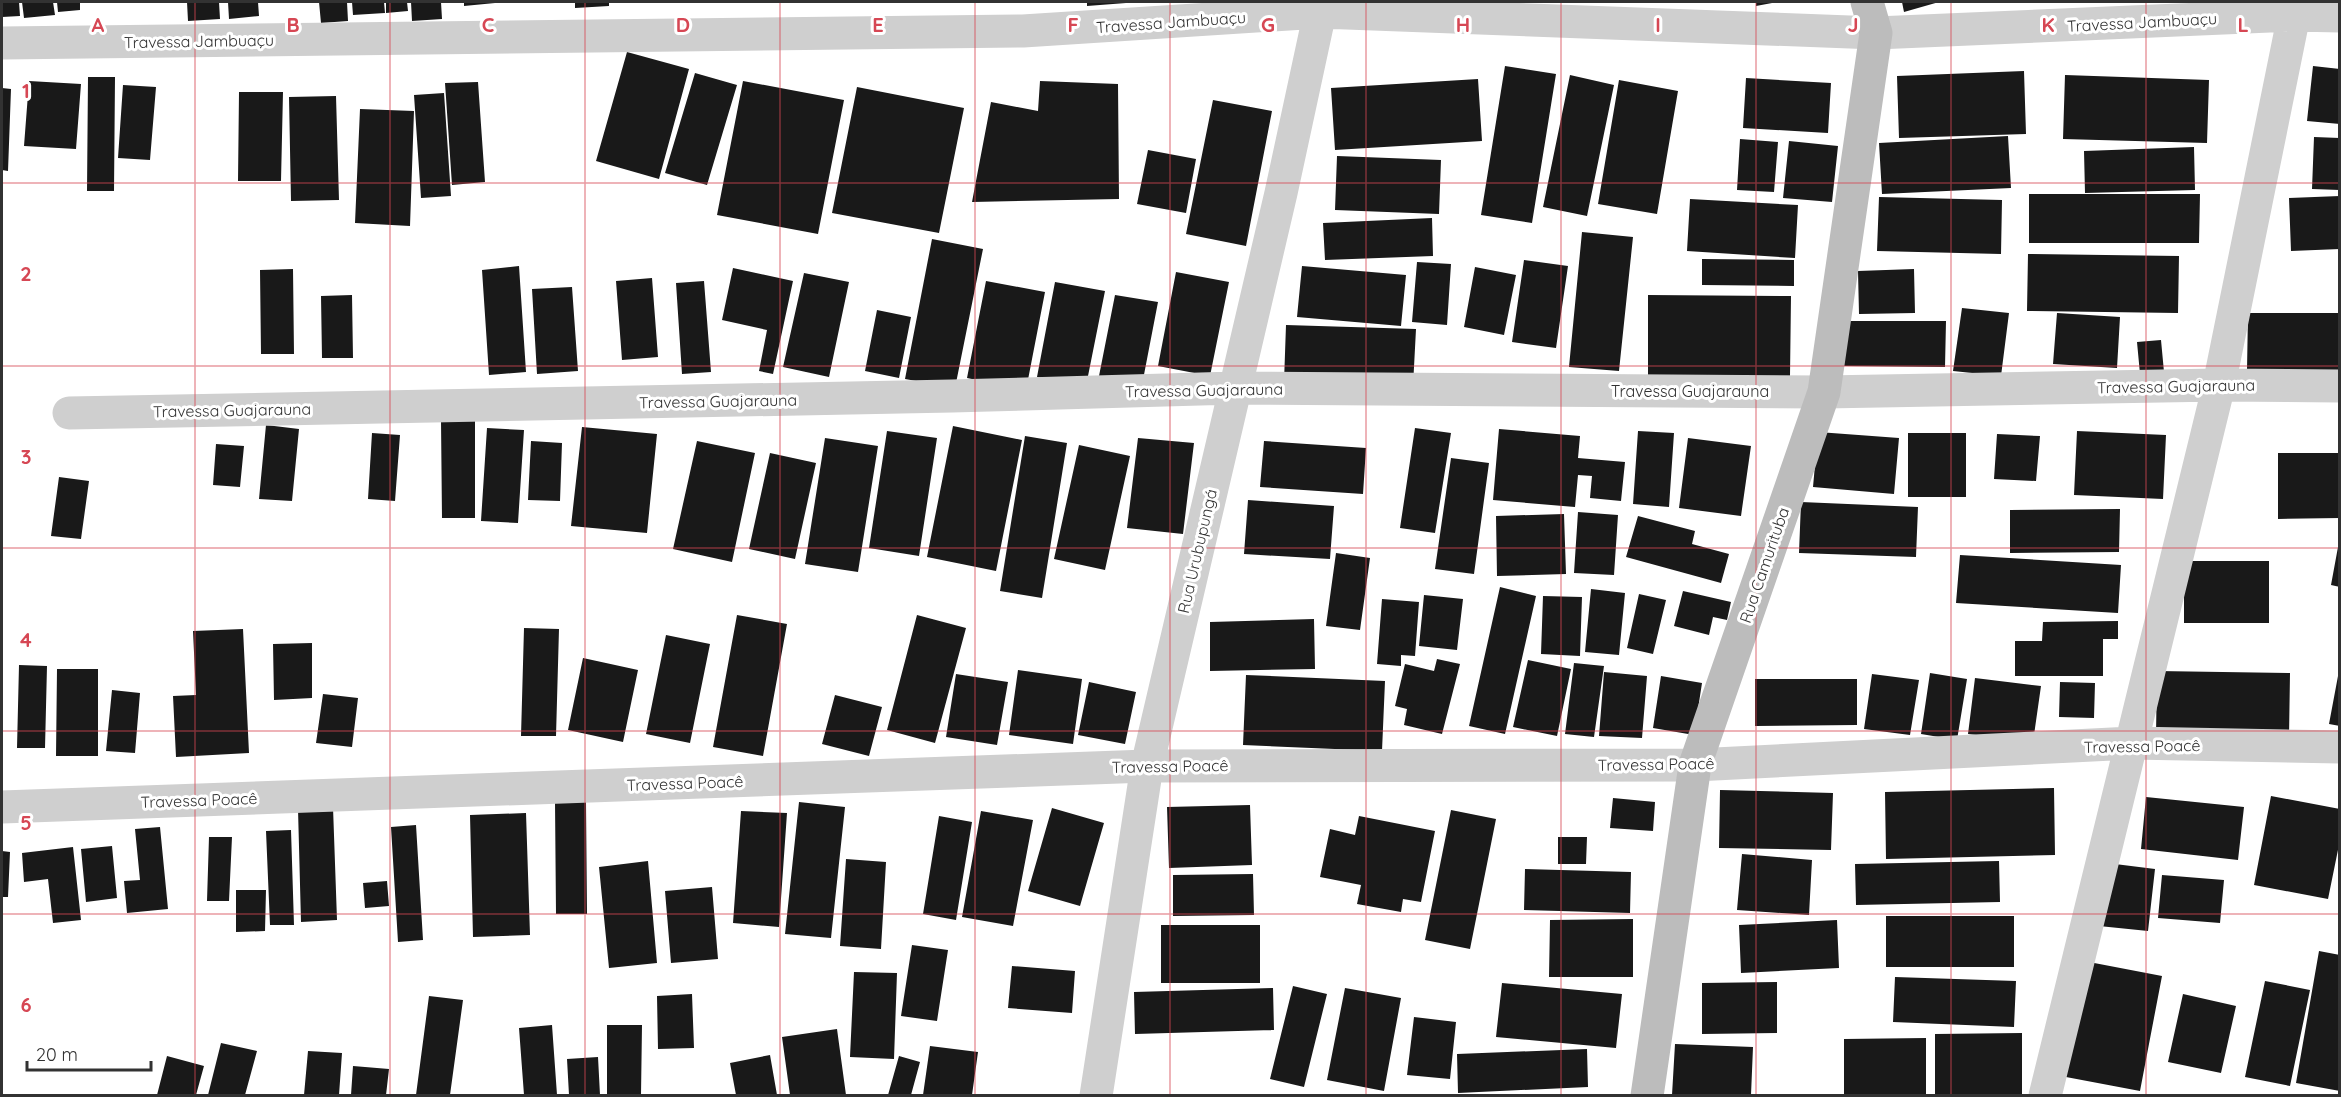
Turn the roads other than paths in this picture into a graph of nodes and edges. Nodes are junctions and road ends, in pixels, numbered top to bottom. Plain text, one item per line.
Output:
1 (1867, 2) edge
2 (1319, 7) edge
3 (2294, 8) edge
4 (2340, 15) edge
5 (1876, 33) junction
6 (2, 43) edge
7 (2219, 385) junction
8 (2340, 386) edge
9 (1235, 388) junction
10 (1824, 392) junction
11 (69, 413) dead end
12 (2132, 743) junction
13 (2340, 747) edge
14 (1695, 765) junction
15 (1147, 766) junction
16 (2, 807) edge
17 (1096, 1095) edge
18 (1647, 1095) edge
19 (2045, 1095) edge

1 - 5 street
2 - 5 street, Travessa Jambuaçu
2 - 6 street, Travessa Jambuaçu
2 - 9 street, Rua Urubupungá
3 - 4 street, Travessa Jambuaçu
3 - 5 street, Travessa Jambuaçu
3 - 7 street
5 - 10 street, Rua Camurituba
7 - 8 street, Travessa Guajarauna
7 - 10 street, Travessa Guajarauna
7 - 12 street
9 - 10 street, Travessa Guajarauna
9 - 11 street, Travessa Guajarauna
9 - 15 street, Rua Urubupungá
10 - 14 street, Rua Camurituba
12 - 13 street, Travessa Poacê
12 - 14 street, Travessa Poacê
12 - 19 street
14 - 15 street, Travessa Poacê
14 - 18 street, Rua Camurituba
15 - 16 street, Travessa Poacê
15 - 17 street, Rua Urubupungá

